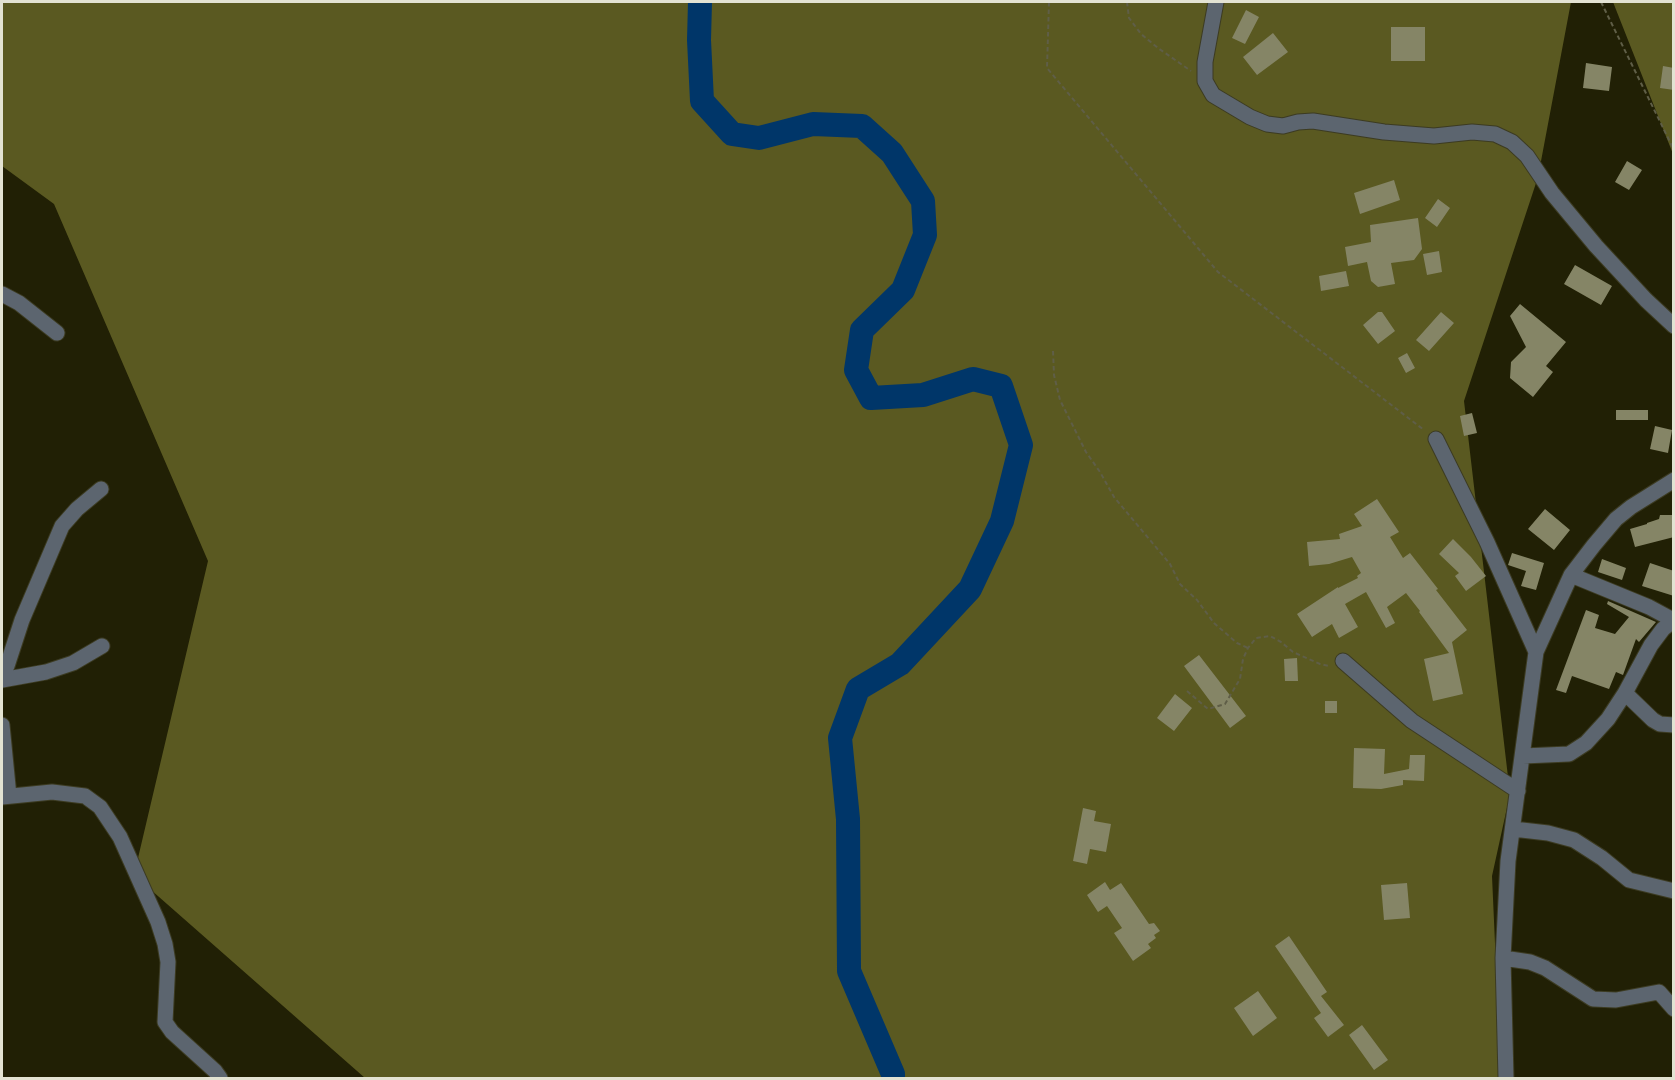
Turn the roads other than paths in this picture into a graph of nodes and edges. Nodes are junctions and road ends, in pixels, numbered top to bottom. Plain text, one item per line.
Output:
1 (1216, 2) edge
2 (2, 294) edge
3 (1674, 326) edge
4 (57, 333) dead end
5 (1436, 439) road end
6 (1674, 480) edge
7 (101, 489) dead end
8 (1571, 575) junction
9 (1673, 620) edge
10 (102, 646) dead end
11 (1536, 652) junction
12 (1343, 661) road end
13 (2, 674) edge
14 (2, 680) edge
15 (1625, 693) junction
16 (2, 725) edge
17 (1674, 725) edge
18 (1523, 756) junction
19 (1518, 791) junction
20 (5, 796) edge
21 (1513, 829) junction
22 (1674, 891) edge
23 (1503, 957) junction
24 (1674, 1009) edge
25 (220, 1078) edge
26 (1506, 1078) edge

1 - 3 street
2 - 4 street
5 - 11 street
6 - 8 street
7 - 13 street
8 - 9 street
8 - 11 street
9 - 15 street
10 - 14 street
11 - 18 street
12 - 19 street
15 - 17 street
15 - 18 street
16 - 20 street
18 - 19 street
19 - 21 street
20 - 25 street
21 - 22 street
21 - 23 street
23 - 24 street
23 - 26 street

